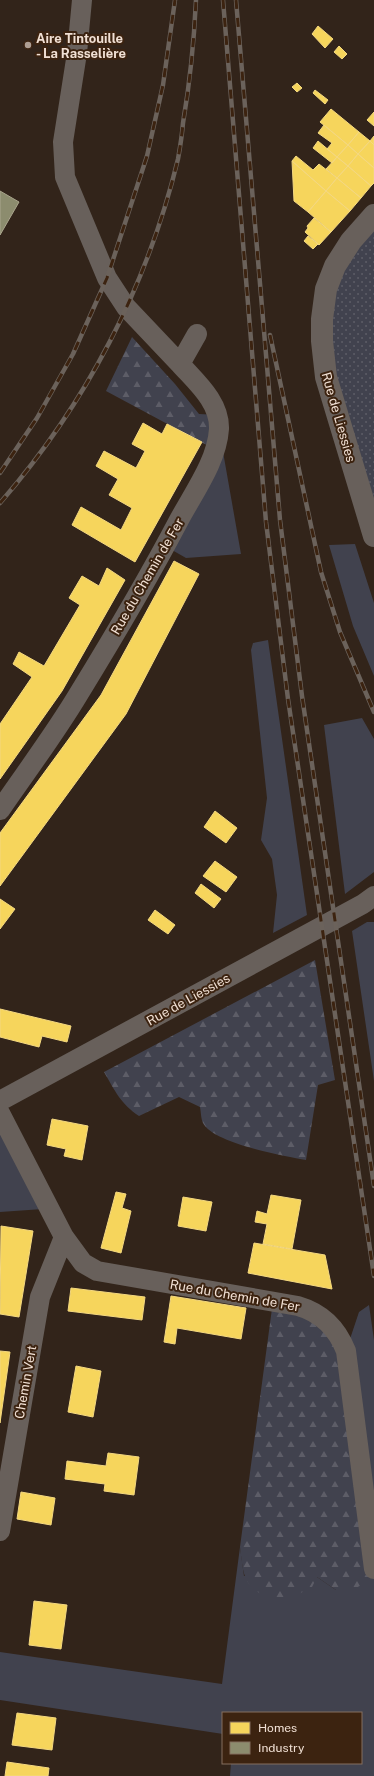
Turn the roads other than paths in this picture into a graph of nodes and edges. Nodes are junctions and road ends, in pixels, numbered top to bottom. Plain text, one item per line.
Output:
1 (82, 0) edge
2 (374, 215) edge
3 (197, 334) dead end
4 (180, 364) junction
5 (374, 536) edge
6 (0, 810) edge
7 (374, 896) edge
8 (0, 1101) edge
9 (0, 1113) edge
10 (64, 1237) junction
11 (0, 1531) edge
12 (374, 1569) edge

1 - 4 street, Rue du Chemin de Fer
2 - 5 street, Rue de Liessies
3 - 4 street
4 - 6 street, Rue du Chemin de Fer
7 - 8 street, Rue de Liessies
9 - 10 street, Rue du Chemin de Fer
10 - 11 street, Chemin Vert
10 - 12 street, Rue du Chemin de Fer

